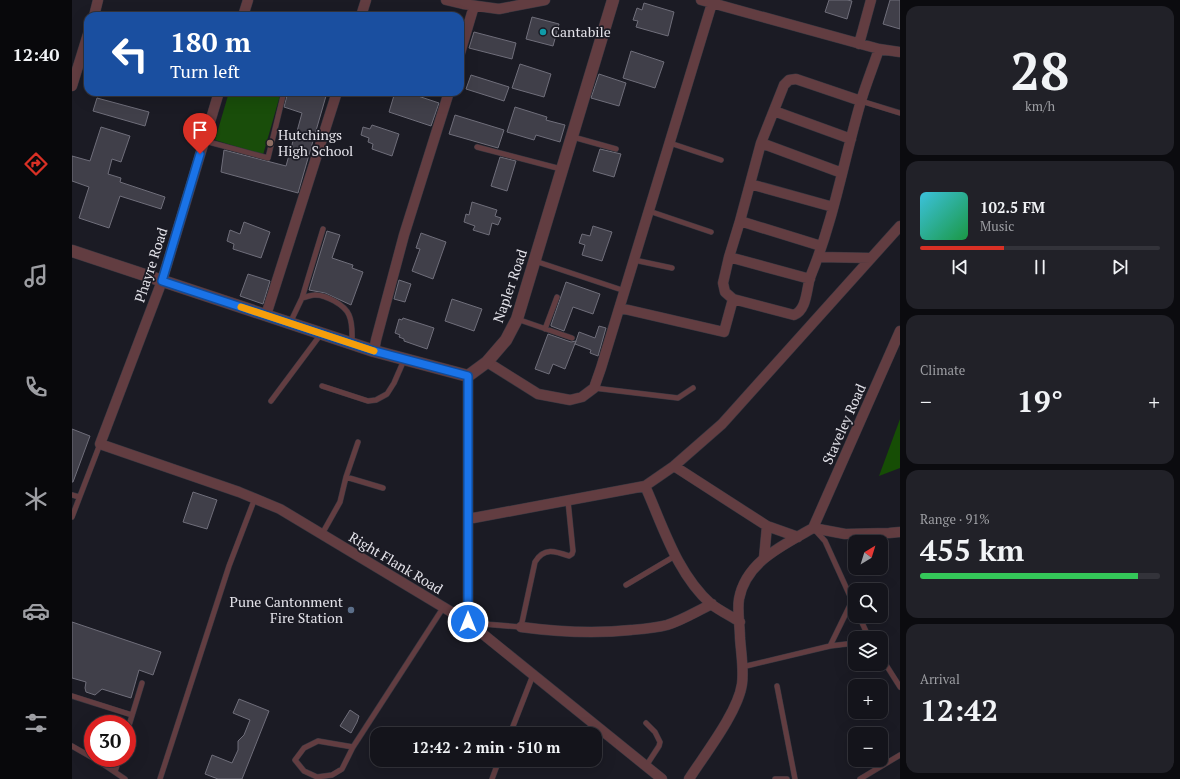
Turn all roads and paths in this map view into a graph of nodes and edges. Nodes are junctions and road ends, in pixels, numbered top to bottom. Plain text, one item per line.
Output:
1 (98, 0) edge
2 (248, 0) edge
3 (366, 0) edge
4 (446, 0) edge
5 (545, 0) edge
6 (613, 0) edge
7 (701, 0) edge
8 (871, 0) edge
9 (712, 2) edge
10 (474, 6) junction
11 (95, 12) edge
12 (244, 12) edge
13 (362, 12) edge
14 (464, 40) edge
15 (859, 44) junction
16 (84, 47) edge
17 (879, 49) junction
18 (900, 52) edge
19 (72, 86) edge
20 (218, 96) edge
21 (283, 96) edge
22 (336, 96) edge
23 (447, 96) edge
24 (861, 101) junction
25 (774, 111) junction
26 (900, 113) edge
27 (572, 137) junction
28 (851, 139) junction
29 (205, 140) junction
30 (670, 143) junction
31 (761, 143) junction
32 (477, 147) dead end
33 (616, 149) dead end
34 (721, 160) dead end
35 (562, 169) junction
36 (842, 173) junction
37 (750, 184) junction
38 (833, 207) junction
39 (649, 211) junction
40 (740, 221) junction
41 (900, 226) edge
42 (322, 229) dead end
43 (711, 232) dead end
44 (821, 246) junction
45 (72, 251) edge
46 (729, 257) junction
47 (819, 257) junction
48 (871, 258) junction
49 (634, 260) junction
50 (535, 261) junction
51 (672, 268) dead end
52 (810, 279) junction
53 (162, 281) junction
54 (625, 291) junction
55 (557, 297) dead end
56 (302, 298) junction
57 (733, 299) junction
58 (620, 308) junction
59 (266, 315) junction
60 (517, 319) junction
61 (290, 323) junction
62 (545, 329) junction
63 (900, 330) edge
64 (322, 333) junction
65 (572, 338) dead end
66 (352, 343) junction
67 (374, 351) junction
68 (405, 359) junction
69 (487, 362) junction
70 (468, 376) junction
71 (322, 386) dead end
72 (594, 388) junction
73 (693, 388) dead end
74 (271, 401) dead end
75 (358, 442) dead end
76 (100, 444) junction
77 (674, 466) junction
78 (346, 477) junction
79 (645, 486) junction
80 (383, 488) dead end
81 (72, 495) edge
82 (79, 497) junction
83 (255, 498) junction
84 (568, 501) junction
85 (72, 517) edge
86 (468, 519) junction
87 (767, 526) junction
88 (813, 528) junction
89 (900, 532) edge
90 (322, 534) junction
91 (798, 537) junction
92 (676, 556) junction
93 (764, 558) junction
94 (626, 585) dead end
95 (848, 592) edge
96 (712, 604) junction
97 (443, 608) junction
98 (848, 609) edge
99 (468, 622) junction
100 (740, 622) junction
101 (521, 627) junction
102 (848, 644) edge
103 (830, 646) junction
104 (741, 667) junction
105 (888, 668) edge
106 (533, 675) junction
107 (142, 683) dead end
108 (777, 686) dead end
109 (900, 687) edge
110 (72, 696) edge
111 (132, 714) joint
112 (646, 724) dead end
113 (513, 727) edge
114 (72, 746) edge
115 (353, 746) junction
116 (900, 755) edge
117 (646, 766) junction
118 (116, 767) edge
119 (496, 767) edge
120 (115, 772) junction
121 (125, 779) edge
122 (160, 779) edge
123 (492, 779) edge
124 (662, 779) edge
125 (690, 779) edge
126 (775, 779) edge
127 (787, 779) edge
128 (795, 779) edge
129 (860, 779) edge

1 - 11 street
2 - 12 street
3 - 13 street
4 - 10 street
5 - 10 street
6 - 27 street, Napler Road
7 - 9 street
8 - 15 street
9 - 15 street
9 - 30 street
10 - 14 street
15 - 17 street
16 - 19 street
17 - 18 street
17 - 24 street
20 - 29 street, Phayre Road
21 - 29 lane
22 - 59 street
23 - 67 street
24 - 25 street
24 - 26 lane
24 - 28 street
25 - 28 street
25 - 31 street
27 - 33 lane
27 - 35 street, Napler Road
28 - 36 street
29 - 53 street, Phayre Road
30 - 34 lane
30 - 39 street
31 - 36 street
31 - 37 street
32 - 35 lane
35 - 50 street, Napler Road
36 - 38 street
37 - 38 street
37 - 40 street
38 - 44 street
39 - 43 lane
39 - 49 street
40 - 44 street
40 - 46 street
41 - 48 street
42 - 56 lane
44 - 47 street
45 - 53 street
46 - 52 street
46 - 57 street
47 - 48 street
47 - 52 street
48 - 77 street
49 - 51 lane
49 - 54 street
50 - 54 lane
50 - 60 street, Napler Road
52 - 57 street
53 - 59 street
53 - 76 street, Phayre Road
54 - 58 street
55 - 62 lane
56 - 61 lane
56 - 66 lane
57 - 58 street
58 - 72 street
59 - 61 street
60 - 62 lane
60 - 69 street, Napler Road
61 - 64 street
62 - 65 lane
63 - 88 street, Staveley Road
64 - 66 street
64 - 74 lane
66 - 67 street
67 - 68 street
68 - 70 street
68 - 71 lane
69 - 70 street, Napler Road
69 - 72 street
70 - 86 street
72 - 73 lane
75 - 78 lane
76 - 82 lane
76 - 83 street, Right Flank Road
77 - 79 street
77 - 87 street
78 - 80 lane
78 - 90 lane
79 - 84 street
79 - 92 street
81 - 82 lane
82 - 85 lane
83 - 90 street, Right Flank Road
83 - 122 lane
84 - 86 street
84 - 101 lane
86 - 99 street
87 - 91 street
87 - 93 street
88 - 89 street
88 - 91 street
88 - 95 lane
90 - 97 street, Right Flank Road
91 - 93 street
92 - 94 lane
92 - 96 street
93 - 100 street
96 - 100 street
96 - 101 street
97 - 99 street, Right Flank Road
97 - 115 lane
98 - 103 lane
99 - 101 lane
99 - 106 street, Right Flank Road
100 - 104 street
102 - 103 lane
103 - 104 lane
104 - 125 street
105 - 109 lane
106 - 113 lane
106 - 117 street, Right Flank Road
107 - 111 lane
108 - 128 lane
110 - 111 lane
112 - 117 lane
114 - 120 lane
115 - 115 lane
116 - 129 lane
117 - 124 street, Right Flank Road
118 - 120 lane
119 - 123 lane
120 - 121 lane
126 - 127 lane

